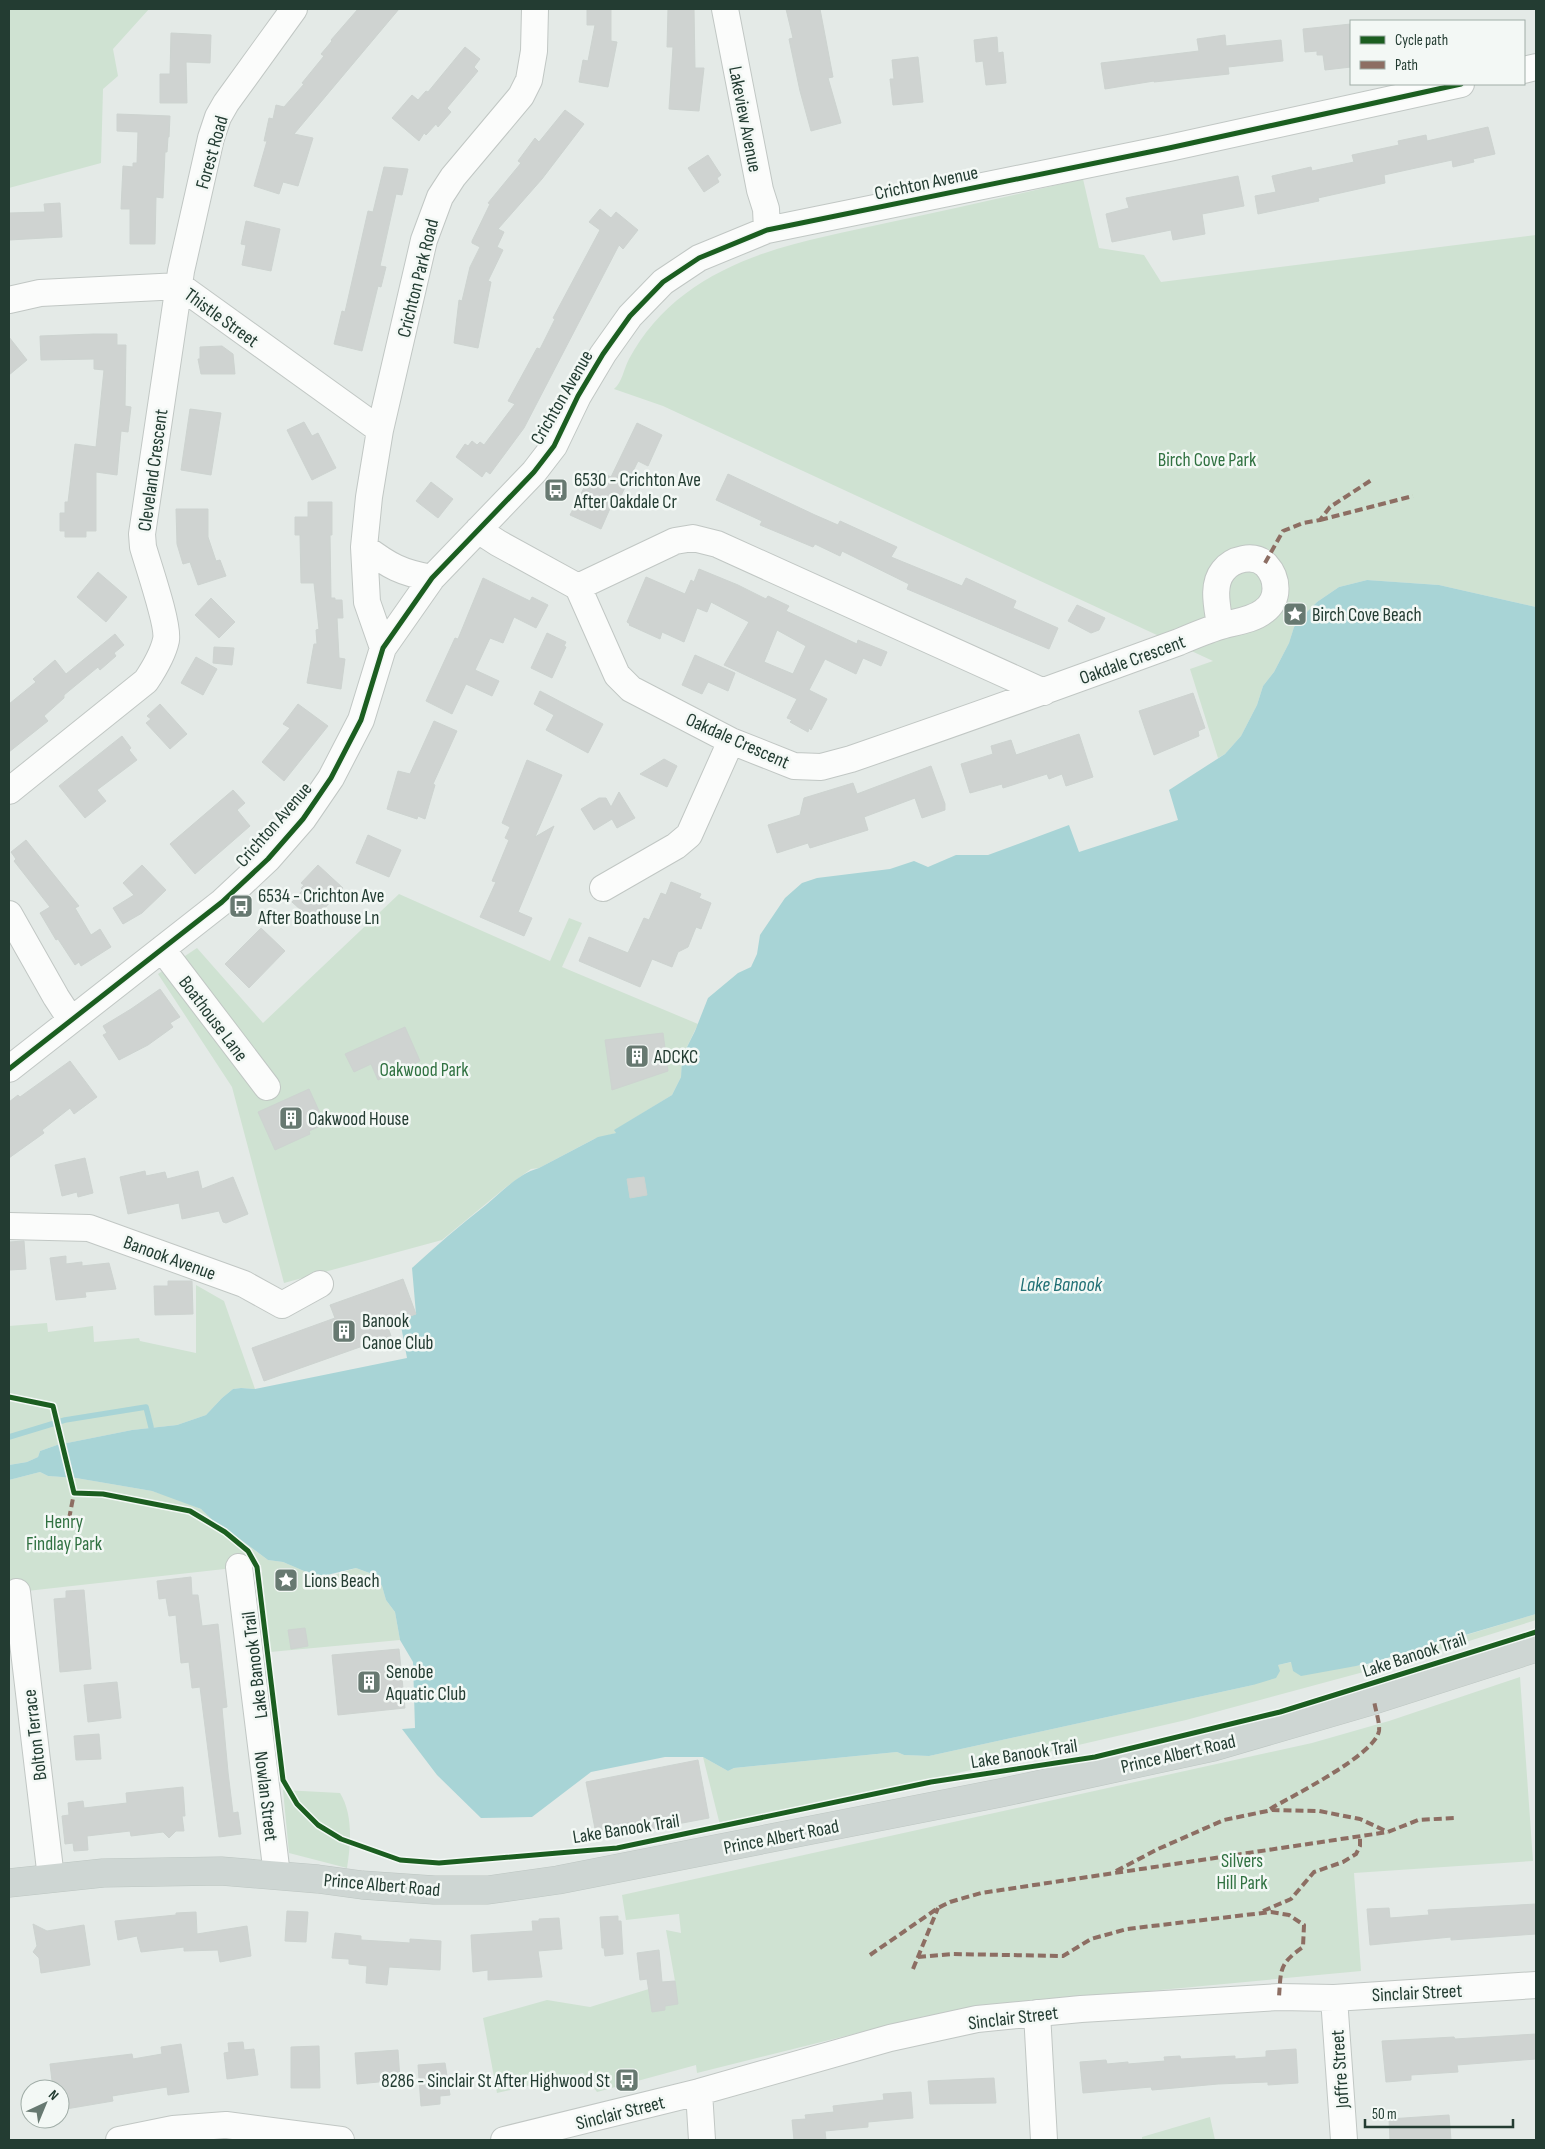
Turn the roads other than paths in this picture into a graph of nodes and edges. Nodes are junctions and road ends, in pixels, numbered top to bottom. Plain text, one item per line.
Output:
1 (294, 9) edge
2 (535, 9) edge
3 (725, 9) edge
4 (1456, 85) edge
5 (767, 230) junction
6 (180, 286) junction
7 (9, 300) edge
8 (380, 430) junction
9 (478, 530) junction
10 (364, 547) junction
11 (432, 578) junction
12 (578, 587) junction
13 (1220, 626) dead end
14 (383, 648) junction
15 (1044, 692) junction
16 (731, 741) junction
17 (9, 791) edge
18 (603, 888) dead end
19 (9, 914) edge
20 (162, 949) junction
21 (71, 1020) junction
22 (9, 1069) edge
23 (267, 1087) dead end
24 (9, 1226) edge
25 (320, 1284) dead end
26 (239, 1567) dead end
27 (16, 1592) dead end
28 (1536, 1648) edge
29 (277, 1875) junction
30 (51, 1878) junction
31 (9, 1883) edge
32 (1536, 1985) edge
33 (1334, 1998) junction
34 (1037, 2013) junction
35 (699, 2092) junction
36 (119, 2140) edge
37 (341, 2140) edge
38 (504, 2140) edge
39 (702, 2140) edge
40 (1044, 2140) edge
41 (1344, 2140) edge

1 - 6 street, Forest Road
2 - 8 street, Crichton Park Road
3 - 5 street, Lakeview Avenue
4 - 5 street, Crichton Avenue
5 - 9 street, Crichton Avenue
6 - 7 street, Thistle Street
6 - 8 street, Thistle Street
6 - 17 street, Cleveland Crescent
8 - 10 street, Crichton Park Road
9 - 11 street, Crichton Avenue
9 - 12 street
10 - 11 street
10 - 14 street, Crichton Park Road
11 - 14 street, Crichton Avenue
12 - 15 street
12 - 16 street, Oakdale Crescent
13 - 15 street, Oakdale Crescent
14 - 20 street, Crichton Avenue
15 - 16 street, Oakdale Crescent
16 - 18 street
19 - 21 street
20 - 21 street, Crichton Avenue
20 - 23 street, Boathouse Lane
21 - 22 street, Crichton Avenue
24 - 25 street, Banook Avenue
26 - 29 street, Nowlan Street
27 - 30 street, Bolton Terrace
28 - 29 main road, Prince Albert Road
29 - 30 main road, Prince Albert Road
30 - 31 main road, Prince Albert Road
32 - 33 street, Sinclair Street
33 - 34 street, Sinclair Street
33 - 41 street, Joffre Street
34 - 35 street, Sinclair Street
34 - 40 street
35 - 38 street, Sinclair Street
35 - 39 street
36 - 37 street

